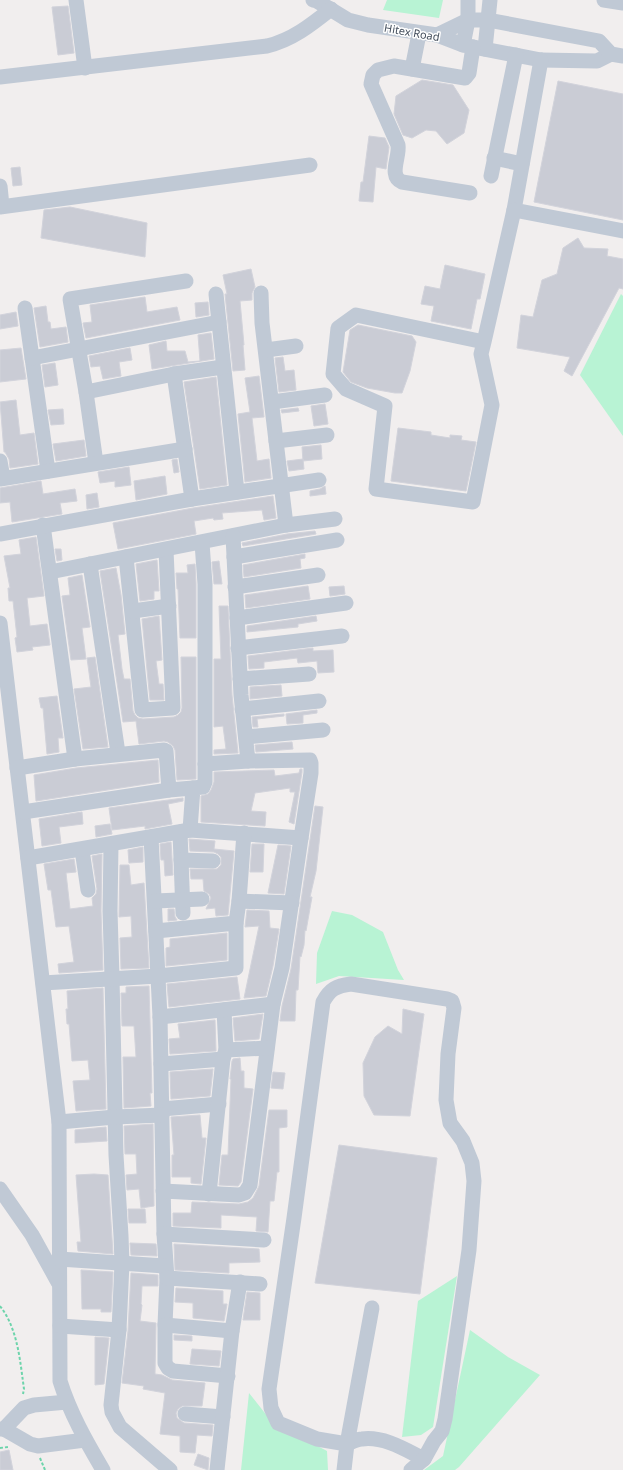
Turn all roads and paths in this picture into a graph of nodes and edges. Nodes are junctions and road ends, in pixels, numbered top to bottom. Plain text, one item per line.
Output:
1 (76, 0) edge
2 (316, 0) edge
3 (468, 0) edge
4 (490, 0) edge
5 (604, 0) edge
6 (623, 3) edge
7 (331, 9) junction
8 (468, 20) junction
9 (488, 20) junction
10 (419, 34) junction
11 (437, 35) junction
12 (474, 47) junction
13 (516, 55) junction
14 (617, 55) edge
15 (541, 60) junction
16 (75, 64) junction
17 (412, 69) junction
18 (0, 78) edge
19 (494, 158) junction
20 (522, 164) junction
21 (310, 165) dead end
22 (491, 176) dead end
23 (0, 186) edge
24 (470, 193) dead end
25 (1, 206) edge
26 (514, 210) junction
27 (623, 231) edge
28 (186, 281) dead end
29 (261, 293) dead end
30 (216, 294) dead end
31 (24, 308) dead end
32 (219, 322) junction
33 (484, 342) junction
34 (296, 346) dead end
35 (78, 349) junction
36 (266, 350) junction
37 (32, 358) junction
38 (223, 366) junction
39 (174, 374) junction
40 (86, 392) junction
41 (325, 395) dead end
42 (272, 402) junction
43 (327, 435) dead end
44 (276, 441) junction
45 (185, 449) junction
46 (0, 461) edge
47 (96, 463) junction
48 (48, 471) junction
49 (1, 479) edge
50 (320, 480) dead end
51 (282, 486) junction
52 (237, 492) junction
53 (192, 499) junction
54 (335, 519) dead end
55 (43, 525) junction
56 (286, 525) junction
57 (0, 534) edge
58 (233, 536) junction
59 (336, 540) dead end
60 (202, 543) junction
61 (166, 550) junction
62 (126, 557) junction
63 (234, 557) junction
64 (90, 564) junction
65 (50, 572) junction
66 (318, 575) dead end
67 (235, 587) junction
68 (346, 603) dead end
69 (169, 606) junction
70 (132, 611) junction
71 (237, 618) junction
72 (0, 623) edge
73 (342, 636) dead end
74 (238, 648) junction
75 (309, 674) dead end
76 (240, 680) junction
77 (319, 701) dead end
78 (242, 709) junction
79 (323, 730) dead end
80 (246, 737) junction
81 (118, 753) junction
82 (75, 759) junction
83 (248, 761) junction
84 (205, 764) junction
85 (17, 768) junction
86 (193, 788) junction
87 (169, 790) junction
88 (23, 812) junction
89 (185, 831) junction
90 (244, 833) junction
91 (151, 837) junction
92 (301, 838) junction
93 (111, 845) junction
94 (82, 850) junction
95 (28, 858) junction
96 (181, 860) junction
97 (213, 861) dead end
98 (88, 890) dead end
99 (202, 899) dead end
100 (155, 901) junction
101 (239, 901) junction
102 (292, 903) junction
103 (183, 906) junction
104 (236, 923) junction
105 (156, 931) junction
106 (158, 976) junction
107 (112, 978) junction
108 (43, 983) junction
109 (273, 1004) junction
110 (224, 1010) junction
111 (160, 1017) junction
112 (267, 1048) junction
113 (224, 1054) junction
114 (161, 1064) junction
115 (218, 1104) junction
116 (162, 1112) junction
117 (115, 1117) junction
118 (59, 1122) junction
119 (0, 1189) edge
120 (163, 1191) junction
121 (209, 1194) junction
122 (164, 1234) junction
123 (264, 1240) dead end
124 (59, 1259) junction
125 (122, 1263) junction
126 (166, 1272) junction
127 (240, 1282) junction
128 (260, 1284) dead end
129 (59, 1285) junction
130 (0, 1306) edge
131 (372, 1308) dead end
132 (165, 1325) junction
133 (60, 1326) junction
134 (119, 1330) junction
135 (232, 1331) junction
136 (228, 1376) junction
137 (22, 1396) dead end
138 (67, 1402) junction
139 (185, 1414) dead end
140 (223, 1417) junction
141 (2, 1429) edge
142 (85, 1440) junction
143 (347, 1444) junction
144 (424, 1459) junction
145 (103, 1470) edge
146 (170, 1470) edge
147 (216, 1470) edge
148 (344, 1470) edge
149 (411, 1470) edge

1 - 16 street
2 - 7 street, Hitex Road
3 - 8 street
4 - 9 street
5 - 6 street
7 - 10 street, Hitex Road
7 - 16 street
8 - 9 street
8 - 11 street
8 - 12 street
9 - 12 street
9 - 14 street
10 - 11 street, Hitex Road
10 - 17 street
11 - 12 street, Hitex Road
12 - 13 street, Hitex Road
12 - 17 street
13 - 15 street, Hitex Road
13 - 19 street
14 - 15 street, Hitex Road
15 - 20 street
16 - 18 street
17 - 24 street
19 - 20 street
19 - 22 street
20 - 26 street
21 - 25 street
23 - 25 street
26 - 27 street
26 - 33 street
28 - 35 street
29 - 36 street
30 - 32 street
31 - 37 street
32 - 35 street
32 - 38 street
33 - 33 street
34 - 36 street
35 - 37 street
35 - 40 street
36 - 42 street
37 - 48 street
38 - 39 street
38 - 52 street
39 - 40 street
39 - 45 street
40 - 47 street
41 - 42 street
42 - 44 street
43 - 44 street
44 - 51 street
45 - 47 street
45 - 53 street
46 - 49 street
47 - 48 street
48 - 49 street
50 - 51 street
51 - 52 street
51 - 56 street
52 - 53 street
53 - 55 street
54 - 56 street
55 - 57 street
55 - 65 street
56 - 58 street
58 - 60 street
58 - 63 street
59 - 63 street
60 - 61 street
60 - 84 street
61 - 62 street
61 - 69 street
62 - 64 street
62 - 70 street
63 - 67 street
64 - 65 street
64 - 81 street
65 - 82 street
66 - 67 street
67 - 71 street
68 - 71 street
69 - 70 street
69 - 70 street
71 - 74 street
72 - 85 street
73 - 74 street
74 - 76 street
75 - 76 street
76 - 78 street
77 - 78 street
78 - 80 street
79 - 80 street
80 - 83 street
81 - 82 street
81 - 87 street
82 - 85 street
83 - 84 street
83 - 92 street
84 - 86 street
85 - 88 street
86 - 87 street
86 - 89 street
87 - 88 street
88 - 95 street
89 - 90 street
89 - 91 street
89 - 96 street
90 - 92 street
90 - 101 street
91 - 93 street
91 - 100 street
92 - 102 street
93 - 94 street
93 - 107 street
94 - 95 street
94 - 98 street
95 - 108 street
96 - 97 street
96 - 103 street
99 - 103 street
100 - 103 street
100 - 105 street
101 - 102 street
101 - 104 street
102 - 109 street
104 - 105 street
104 - 106 street
105 - 106 street
106 - 107 street
106 - 111 street
107 - 108 street
107 - 117 street
108 - 118 street
109 - 110 street
109 - 112 street
110 - 111 street
110 - 113 street
111 - 114 street
112 - 113 street
112 - 121 street
113 - 114 street
113 - 115 street
114 - 116 street
115 - 116 street
115 - 121 street
116 - 117 street
116 - 120 street
117 - 118 street
117 - 125 street
118 - 124 street
119 - 129 street
120 - 121 street
120 - 122 street
122 - 123 street
122 - 126 street
124 - 125 street
124 - 129 street
125 - 126 street
125 - 134 street
126 - 127 street
126 - 132 street
127 - 128 street
127 - 135 street
129 - 133 street
130 - 137 path
131 - 143 street
132 - 135 street
132 - 136 street
133 - 134 street
133 - 138 street
134 - 146 street
135 - 136 street
136 - 140 street
138 - 141 street
138 - 142 street
139 - 140 street
140 - 147 street
141 - 142 street
142 - 145 street
143 - 144 street
143 - 144 street
143 - 148 street
144 - 149 street

